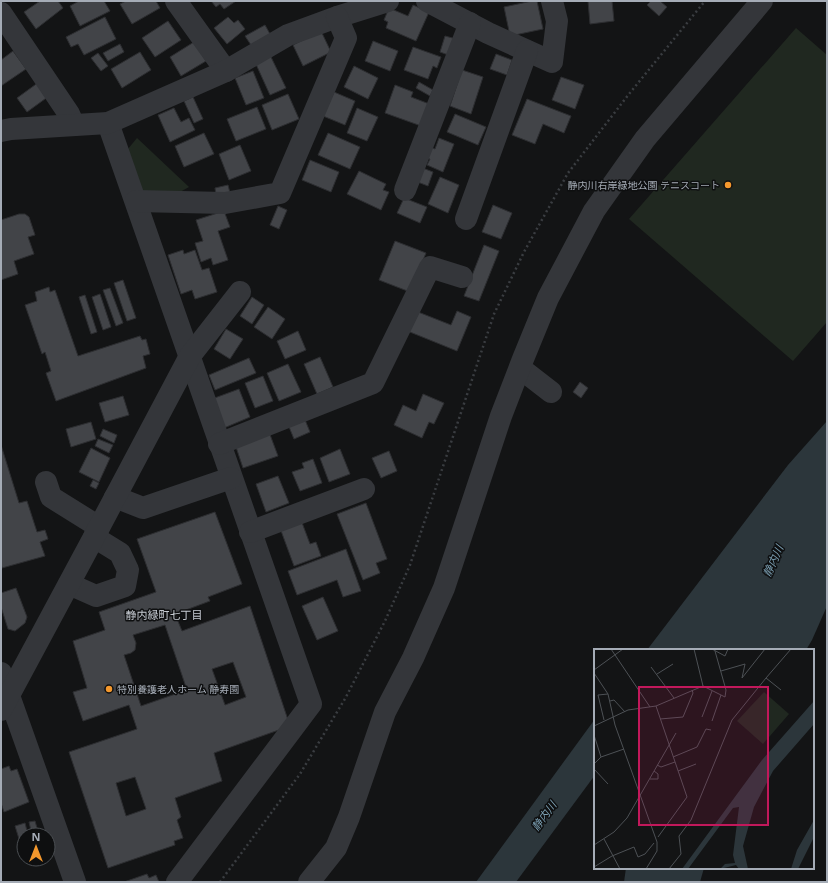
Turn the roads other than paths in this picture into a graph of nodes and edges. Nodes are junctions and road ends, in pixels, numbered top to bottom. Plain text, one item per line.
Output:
1 (176, 1) edge
2 (388, 1) edge
3 (427, 1) edge
4 (552, 1) edge
5 (762, 1) edge
6 (1, 13) edge
7 (337, 17) junction
8 (470, 23) junction
9 (527, 51) junction
10 (226, 70) junction
11 (108, 123) junction
12 (74, 125) junction
13 (1, 132) edge
14 (405, 190) dead end
15 (136, 201) junction
16 (466, 219) dead end
17 (462, 276) dead end
18 (240, 292) dead end
19 (190, 356) junction
20 (520, 368) junction
21 (551, 392) dead end
22 (219, 444) junction
23 (231, 478) junction
24 (46, 482) dead end
25 (364, 489) dead end
26 (115, 497) junction
27 (97, 532) junction
28 (250, 532) junction
29 (472, 551) dead end
30 (69, 584) junction
31 (444, 588) junction
32 (1, 674) edge
33 (5, 703) edge
34 (75, 882) edge
35 (177, 882) edge
36 (309, 882) edge

1 - 10 street
2 - 7 street
3 - 8 street
4 - 9 street
5 - 20 street
6 - 12 street
7 - 10 street
7 - 15 street
8 - 9 street
8 - 14 street
9 - 16 street
10 - 11 street
11 - 12 street
11 - 15 street
12 - 13 street
15 - 19 street
17 - 22 street
18 - 19 street
19 - 22 street
19 - 26 street
20 - 21 street
20 - 31 street
22 - 23 street
23 - 26 street
23 - 28 street
24 - 27 street
25 - 28 street
26 - 27 street
27 - 30 street
27 - 30 street
28 - 35 street
29 - 31 street
30 - 33 street
31 - 36 street
32 - 33 street
33 - 34 street

